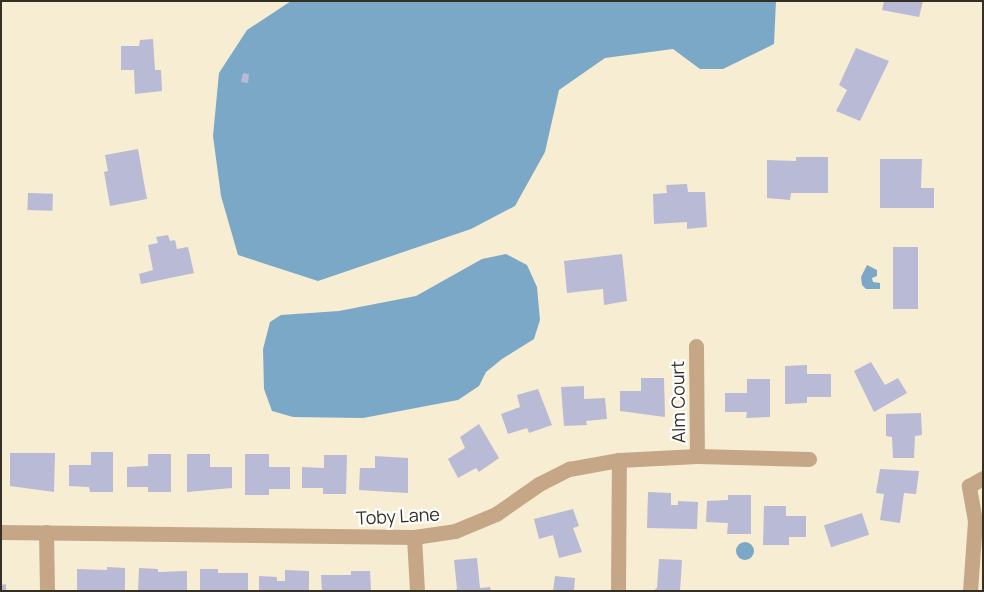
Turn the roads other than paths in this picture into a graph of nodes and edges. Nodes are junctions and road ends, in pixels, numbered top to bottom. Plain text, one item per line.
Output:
1 (696, 346) dead end
2 (697, 456) junction
3 (809, 459) dead end
4 (619, 460) junction
5 (983, 478) edge
6 (1, 532) edge
7 (46, 532) junction
8 (414, 537) junction
9 (47, 591) edge
10 (417, 591) edge
11 (618, 591) edge
12 (970, 591) edge

1 - 2 street, Alm Court
2 - 3 street, Toby Lane
2 - 4 street, Toby Lane
4 - 8 street, Toby Lane
4 - 11 street
5 - 12 street
6 - 7 street, Toby Lane
7 - 8 street, Toby Lane
7 - 9 street
8 - 10 street

